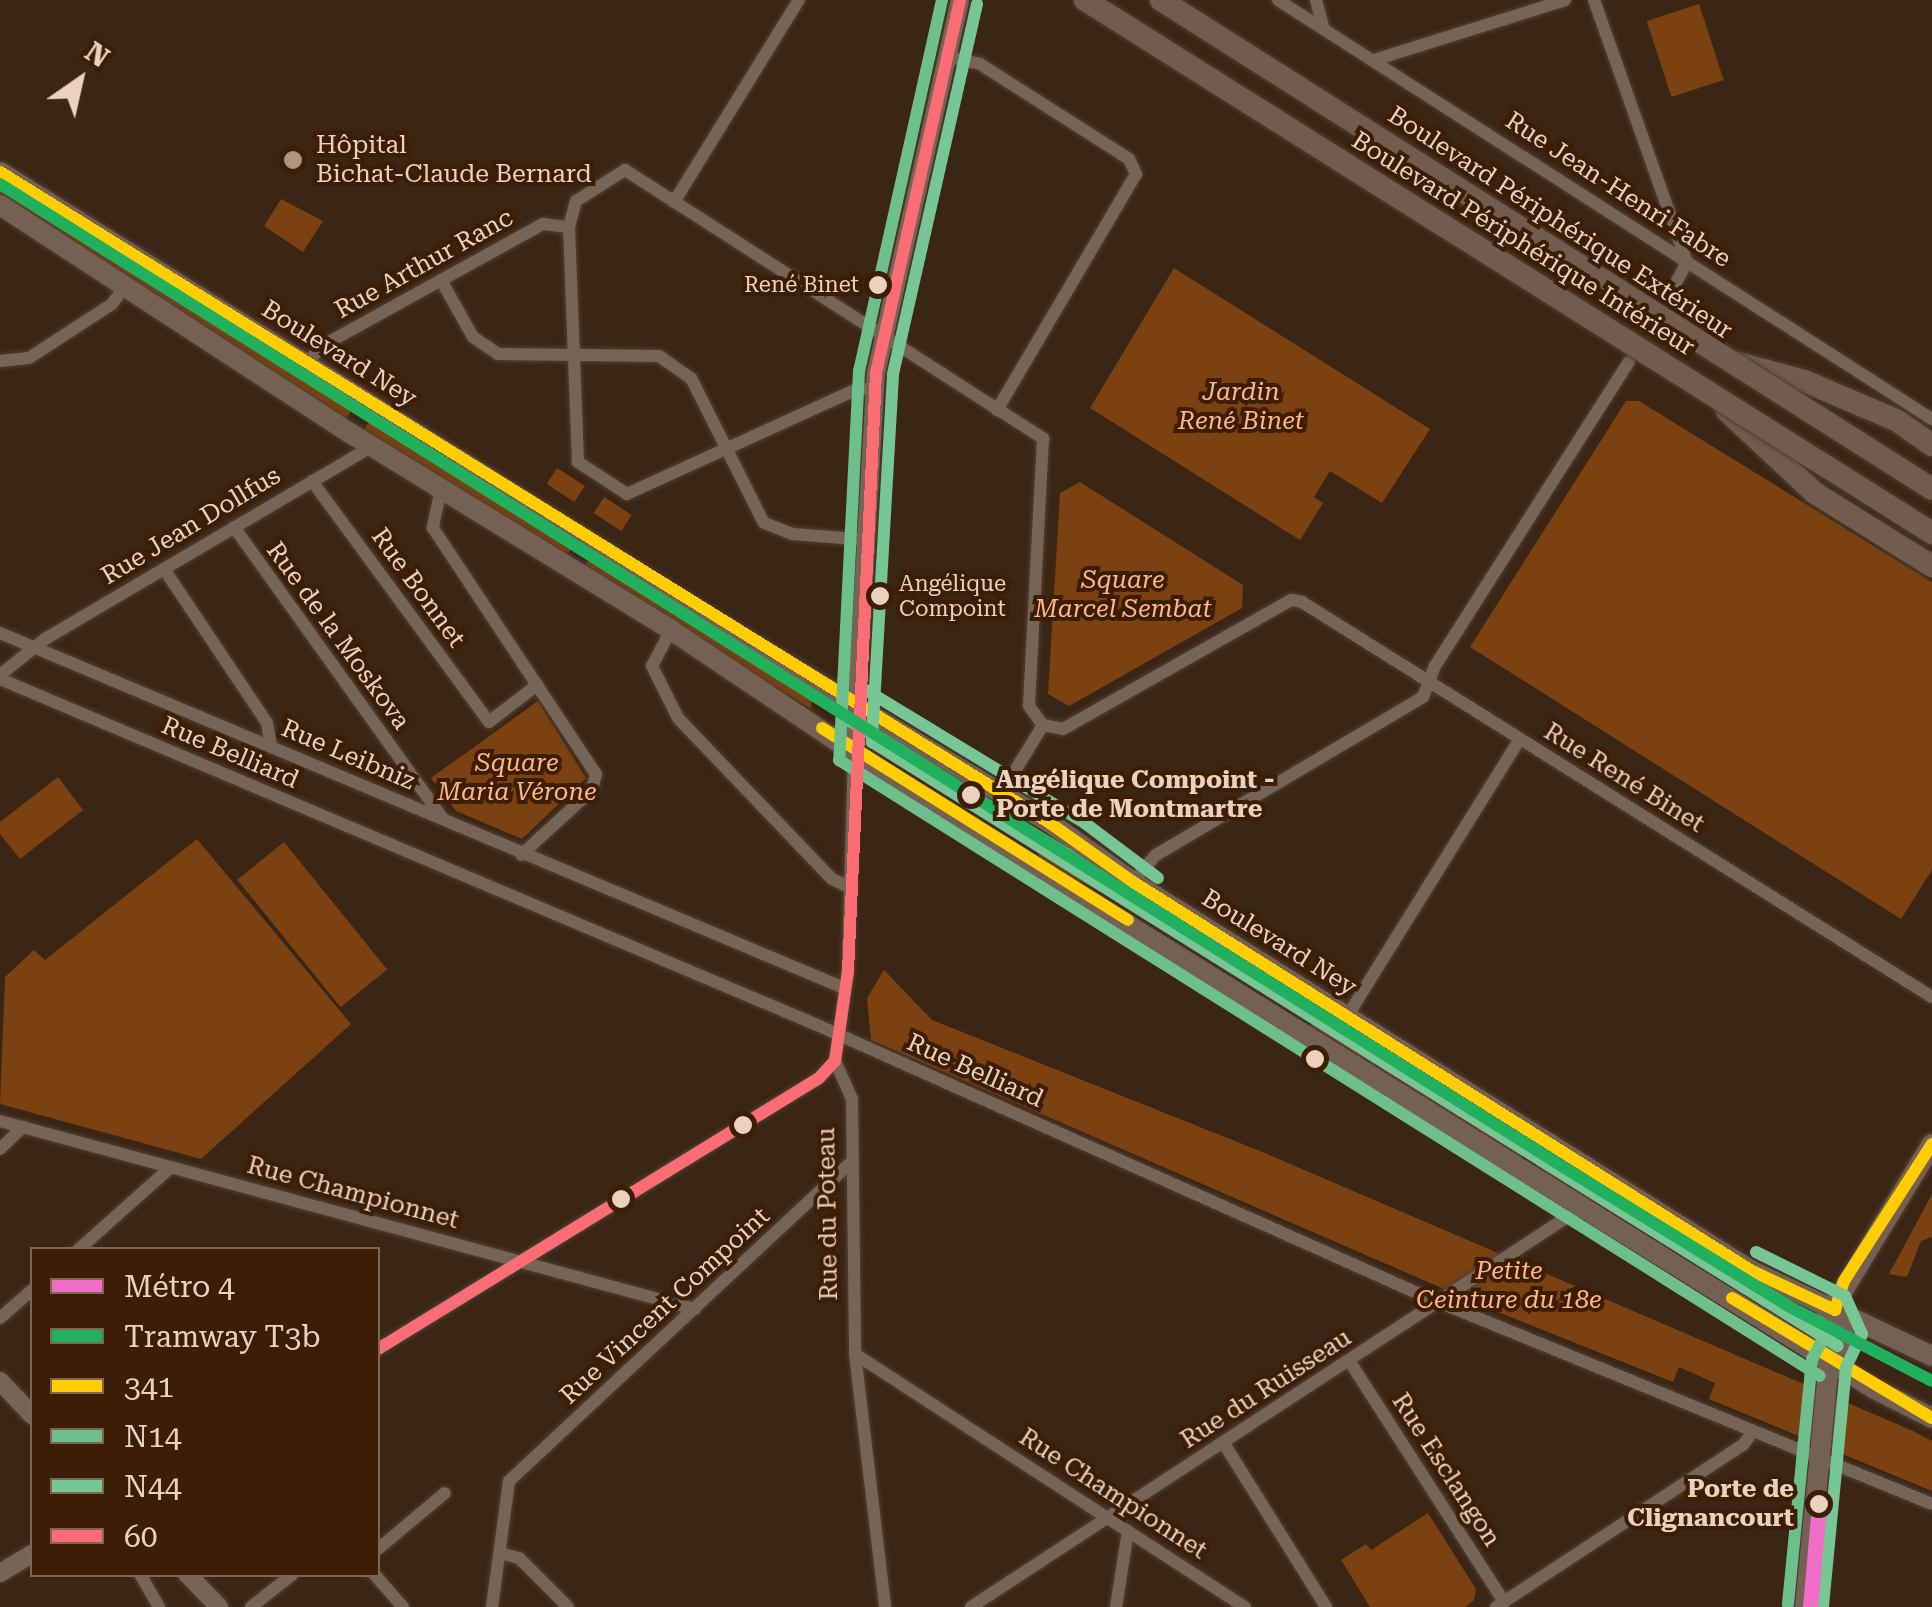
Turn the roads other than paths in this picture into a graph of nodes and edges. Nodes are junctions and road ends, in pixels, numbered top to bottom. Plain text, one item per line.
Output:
1 (799, 0) edge
2 (960, 0) edge
3 (1086, 0) edge
4 (1160, 0) edge
5 (1278, 0) edge
6 (1565, 0) edge
7 (1594, 0) edge
8 (1318, 5) edge
9 (1324, 28) junction
10 (948, 57) junction
11 (1374, 60) junction
12 (0, 172) edge
13 (674, 202) junction
14 (0, 205) edge
15 (569, 228) junction
16 (1687, 262) junction
17 (441, 280) junction
18 (124, 286) junction
19 (1669, 296) tunnel mouth
20 (884, 337) junction
21 (575, 356) junction
22 (1720, 358) junction
23 (1629, 361) tunnel mouth
24 (4, 362) edge
25 (308, 363) junction
26 (876, 388) junction
27 (1710, 396) junction
28 (997, 410) junction
29 (1932, 419) edge
30 (1932, 444) edge
31 (372, 446) junction
32 (725, 450) junction
33 (312, 481) junction
34 (1932, 488) edge
35 (441, 489) junction
36 (234, 527) junction
37 (1932, 533) edge
38 (868, 540) junction
39 (1932, 566) edge
40 (164, 569) junction
41 (671, 630) junction
42 (0, 633) edge
43 (33, 647) junction
44 (0, 677) edge
45 (1428, 684) junction
46 (536, 685) junction
47 (857, 705) junction
48 (1044, 725) junction
49 (1519, 740) junction
50 (270, 746) junction
51 (854, 751) junction
52 (1002, 792) junction
53 (443, 820) junction
54 (521, 854) junction
55 (1133, 882) junction
56 (851, 888) junction
57 (844, 988) junction
58 (1932, 998) edge
59 (1348, 1015) junction
60 (842, 1036) junction
61 (834, 1061) junction
62 (0, 1121) edge
63 (24, 1127) junction
64 (1932, 1144) edge
65 (0, 1148) edge
66 (850, 1163) junction
67 (171, 1167) junction
68 (1584, 1206) junction
69 (81, 1247) edge
70 (523, 1263) junction
71 (30, 1292) edge
72 (1442, 1303) junction
73 (695, 1310) junction
74 (1834, 1310) junction
75 (0, 1318) edge
76 (380, 1347) edge
77 (855, 1354) junction
78 (1932, 1356) edge
79 (1830, 1361) junction
80 (1350, 1362) junction
81 (0, 1381) edge
82 (30, 1413) edge
83 (1932, 1418) edge
84 (1753, 1432) junction
85 (1223, 1442) junction
86 (1820, 1458) junction
87 (444, 1493) dead end
88 (1932, 1504) edge
89 (1108, 1518) junction
90 (1128, 1532) junction
91 (380, 1548) edge
92 (500, 1552) junction
93 (30, 1555) edge
94 (0, 1573) edge
95 (142, 1577) edge
96 (190, 1577) edge
97 (289, 1577) edge
98 (377, 1577) edge
99 (1500, 1604) edge
100 (158, 1607) edge
101 (218, 1607) edge
102 (251, 1607) edge
103 (404, 1607) edge
104 (492, 1607) edge
105 (568, 1607) edge
106 (884, 1607) edge
107 (971, 1607) edge
108 (1116, 1607) edge
109 (1245, 1607) edge
110 (1326, 1607) edge
111 (1806, 1607) edge

1 - 13 street
2 - 10 street
3 - 27 highway, Boulevard Périphérique Intérieur, bridge
4 - 22 highway, Boulevard Périphérique Extérieur, bridge
5 - 9 street, Rue Jean-Henri Fabre
6 - 11 street
7 - 16 street
8 - 9 street
9 - 11 street, Rue Jean-Henri Fabre
10 - 20 street
10 - 28 street
11 - 16 street, Rue Jean-Henri Fabre
12 - 25 main road, Boulevard Ney
13 - 15 street
13 - 20 street
14 - 18 main road
15 - 17 street, Rue Arthur Ranc
15 - 21 street
16 - 19 street
16 - 29 street, Rue Jean-Henri Fabre
17 - 21 street
17 - 25 street, Rue Arthur Ranc
18 - 24 street
18 - 31 main road
20 - 26 street
20 - 28 street
21 - 32 street
21 - 32 street
22 - 30 highway, bridge
22 - 34 highway, Boulevard Périphérique Extérieur, bridge
23 - 45 street
25 - 47 main road, Boulevard Ney
26 - 32 street
26 - 38 street
27 - 37 highway, Boulevard Périphérique Intérieur, bridge
27 - 39 highway, bridge
28 - 48 street
31 - 33 street, Rue Jean Dollfus
31 - 35 main road
32 - 38 street
33 - 36 street, Rue Jean Dollfus
33 - 46 street, Rue Bonnet
35 - 41 main road
35 - 46 street
36 - 40 street, Rue Jean Dollfus
36 - 53 street, Rue de la Moskova
38 - 47 street
40 - 43 street, Rue Jean Dollfus
40 - 50 street
41 - 51 main road
41 - 56 street
42 - 43 street, Rue Leibniz
43 - 44 street, Rue Jean Dollfus
43 - 50 street, Rue Leibniz
44 - 60 street, Rue Belliard
45 - 48 street, Rue René Binet
45 - 49 street, Rue René Binet
45 - 55 street
46 - 54 street
47 - 51 street
47 - 52 main road, Boulevard Ney
48 - 52 street
49 - 58 street, Rue René Binet
49 - 59 street
50 - 53 street, Rue Leibniz
51 - 56 street
51 - 68 main road
52 - 55 main road, Boulevard Ney
53 - 54 street, Rue Leibniz
54 - 57 street, Rue Leibniz
55 - 59 main road, Boulevard Ney
56 - 57 street
57 - 60 street
59 - 74 main road, Boulevard Ney
60 - 61 street
60 - 72 street, Rue Belliard
61 - 66 street, Rue du Poteau
61 - 70 street
62 - 63 street, Rue Championnet
63 - 65 street
63 - 67 street, Rue Championnet
64 - 74 main road
66 - 73 street, Rue Vincent Compoint
66 - 77 street, Rue du Poteau
67 - 69 street
67 - 70 street, Rue Championnet
68 - 72 street, Rue du Ruisseau
68 - 79 main road
70 - 73 street, Rue Championnet
70 - 76 street
71 - 75 street
72 - 80 street, Rue du Ruisseau
72 - 84 street, Rue Belliard
73 - 92 street, Rue Vincent Compoint
74 - 78 main road, Boulevard Ney
74 - 79 main road
77 - 89 street, Rue Championnet
77 - 106 street, Rue du Poteau
79 - 83 main road
79 - 86 main road
80 - 85 street, Rue du Ruisseau
80 - 99 street, Rue Esclangon
81 - 82 street
84 - 86 street, Rue Belliard
84 - 99 street
85 - 89 street, Rue du Ruisseau
85 - 110 street
86 - 88 street, Rue Belliard
86 - 111 main road
87 - 91 street
89 - 90 street, Rue Championnet
89 - 107 street, Rue du Ruisseau
90 - 108 street
90 - 109 street, Rue Championnet
92 - 104 street
92 - 105 street
93 - 94 street
95 - 100 street
96 - 101 street
97 - 102 street
98 - 103 street

